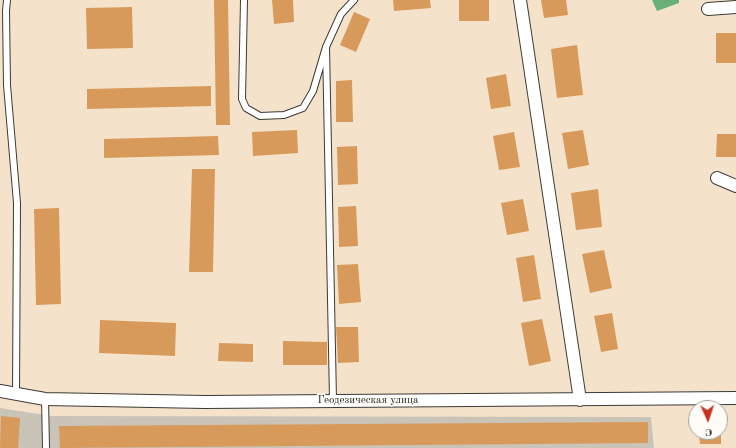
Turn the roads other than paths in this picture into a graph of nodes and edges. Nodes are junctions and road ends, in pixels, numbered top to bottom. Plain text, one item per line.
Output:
1 (7, 0) edge
2 (244, 0) edge
3 (354, 0) edge
4 (520, 0) edge
5 (736, 7) edge
6 (708, 9) dead end
7 (326, 47) junction
8 (717, 178) dead end
9 (736, 186) edge
10 (0, 391) edge
11 (16, 394) junction
12 (736, 398) edge
13 (45, 399) junction
14 (333, 400) junction
15 (580, 400) junction
16 (46, 448) edge

1 - 11 lane
2 - 7 lane
3 - 7 lane
4 - 15 street
5 - 6 street
7 - 14 lane
8 - 9 street
10 - 11 street, Геодезическая улица
11 - 13 street, Геодезическая улица
12 - 15 street, Геодезическая улица
13 - 14 street, Геодезическая улица
13 - 16 lane
14 - 15 street, Геодезическая улица

